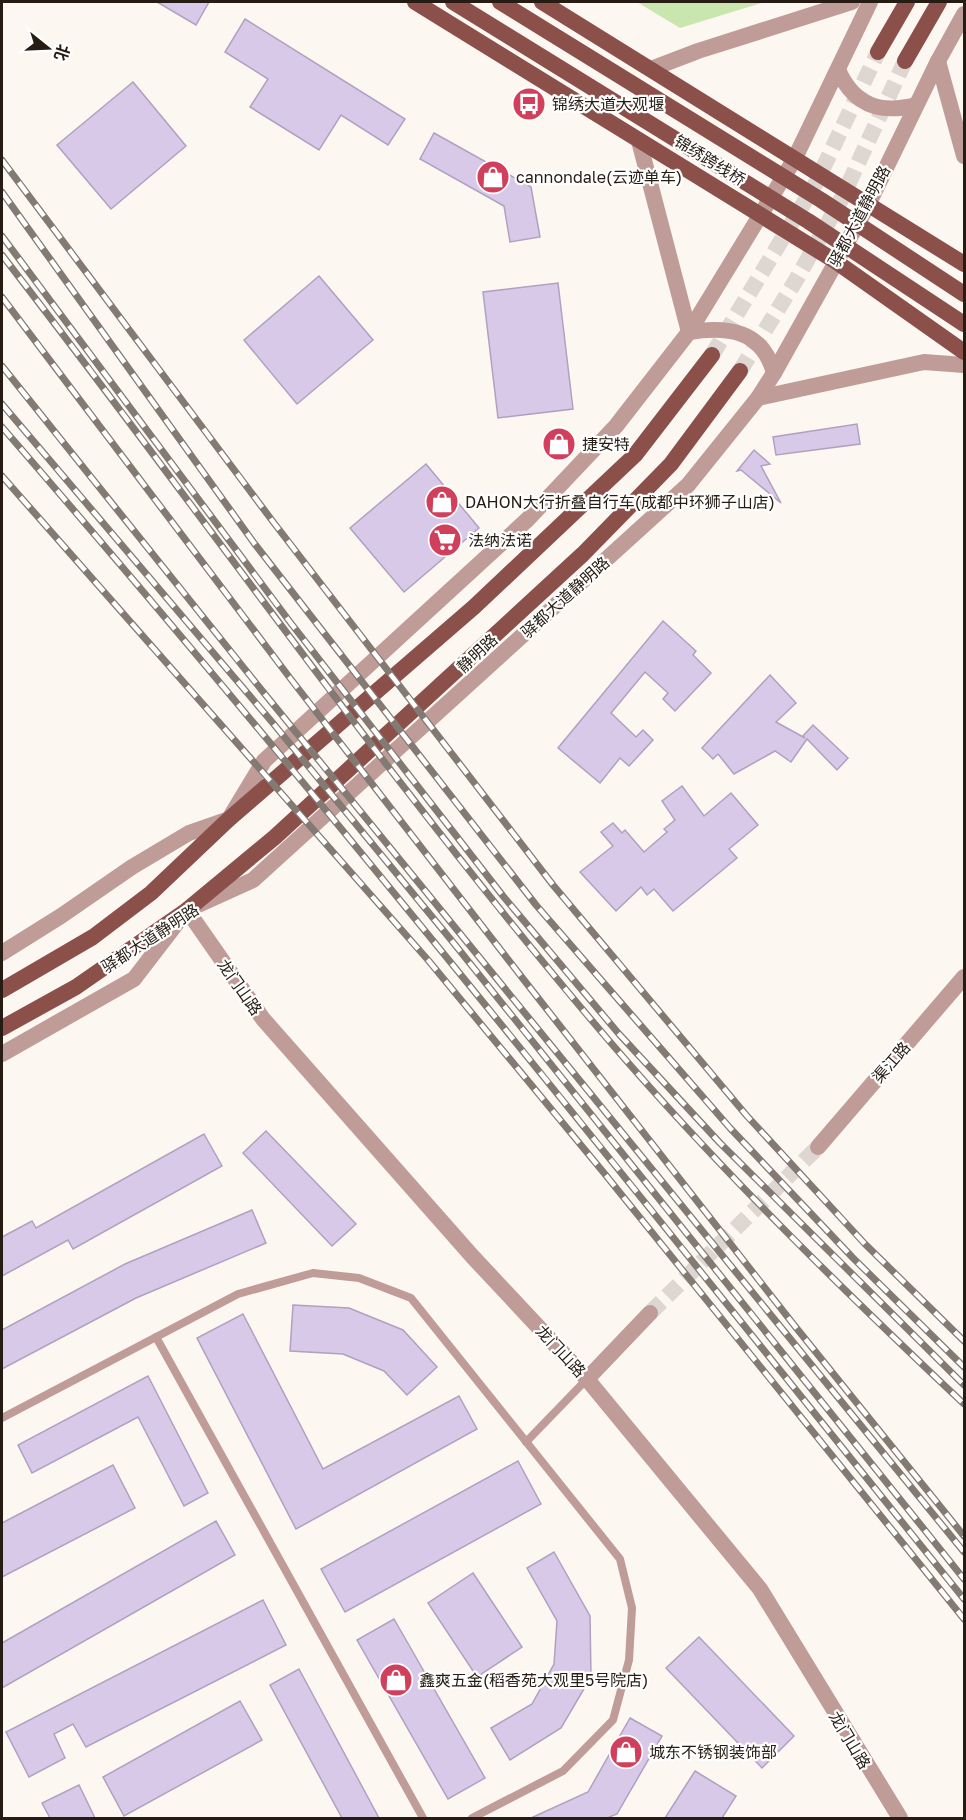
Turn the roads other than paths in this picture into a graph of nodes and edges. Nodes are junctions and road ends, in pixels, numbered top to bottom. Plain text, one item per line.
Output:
1 (415, 2) edge
2 (453, 2) edge
3 (500, 2) edge
4 (542, 2) edge
5 (852, 2) edge
6 (870, 2) edge
7 (907, 2) edge
8 (939, 2) edge
9 (964, 14) edge
10 (878, 52) tunnel mouth
11 (905, 61) tunnel mouth
12 (938, 61) junction
13 (651, 69) junction
14 (839, 72) junction
15 (916, 105) junction
16 (639, 141) junction
17 (964, 156) edge
18 (794, 160) junction
19 (868, 205) junction
20 (761, 215) junction
21 (835, 261) junction
22 (964, 264) edge
23 (964, 294) edge
24 (964, 324) edge
25 (689, 332) junction
26 (964, 352) edge
27 (712, 355) tunnel mouth
28 (964, 365) edge
29 (740, 371) tunnel mouth
30 (774, 373) junction
31 (758, 398) junction
32 (229, 819) junction
33 (187, 910) junction
34 (2, 953) edge
35 (964, 977) edge
36 (2, 990) edge
37 (2, 1028) edge
38 (2, 1054) edge
39 (818, 1147) tunnel mouth
40 (650, 1313) tunnel mouth
41 (156, 1337) junction
42 (587, 1379) junction
43 (2, 1418) edge
44 (526, 1442) junction
45 (423, 1818) edge
46 (472, 1818) edge
47 (900, 1818) edge

1 - 16 main road
2 - 24 main road, 锦绣跨线桥
3 - 23 main road, 锦绣跨线桥
4 - 13 main road
5 - 13 street
6 - 14 street, 驿都大道静明路
7 - 10 main road
8 - 11 main road
9 - 12 street, 驿都大道静明路
12 - 15 street, 驿都大道静明路
12 - 17 street
13 - 18 main road
14 - 15 street
14 - 18 street, 驿都大道静明路
15 - 19 street, 驿都大道静明路
16 - 20 main road
16 - 25 street
18 - 19 main road
18 - 20 street, 驿都大道静明路
19 - 21 street, 驿都大道静明路
19 - 22 main road
20 - 21 main road
20 - 25 street, 驿都大道静明路
21 - 26 main road
21 - 30 street, 驿都大道静明路
25 - 30 street
25 - 32 street, 驿都大道静明路
27 - 32 main road
28 - 31 street
29 - 33 main road, 静明路
30 - 31 street, 驿都大道静明路
31 - 33 street, 驿都大道静明路
32 - 34 street
32 - 36 main road, 驿都大道静明路
33 - 37 main road, 驿都大道静明路
33 - 38 street
33 - 42 street, 龙门山路
35 - 39 street, 渠江路
40 - 42 street
41 - 43 lane
41 - 44 lane
41 - 45 lane
42 - 44 lane
42 - 47 street, 龙门山路
44 - 46 lane

